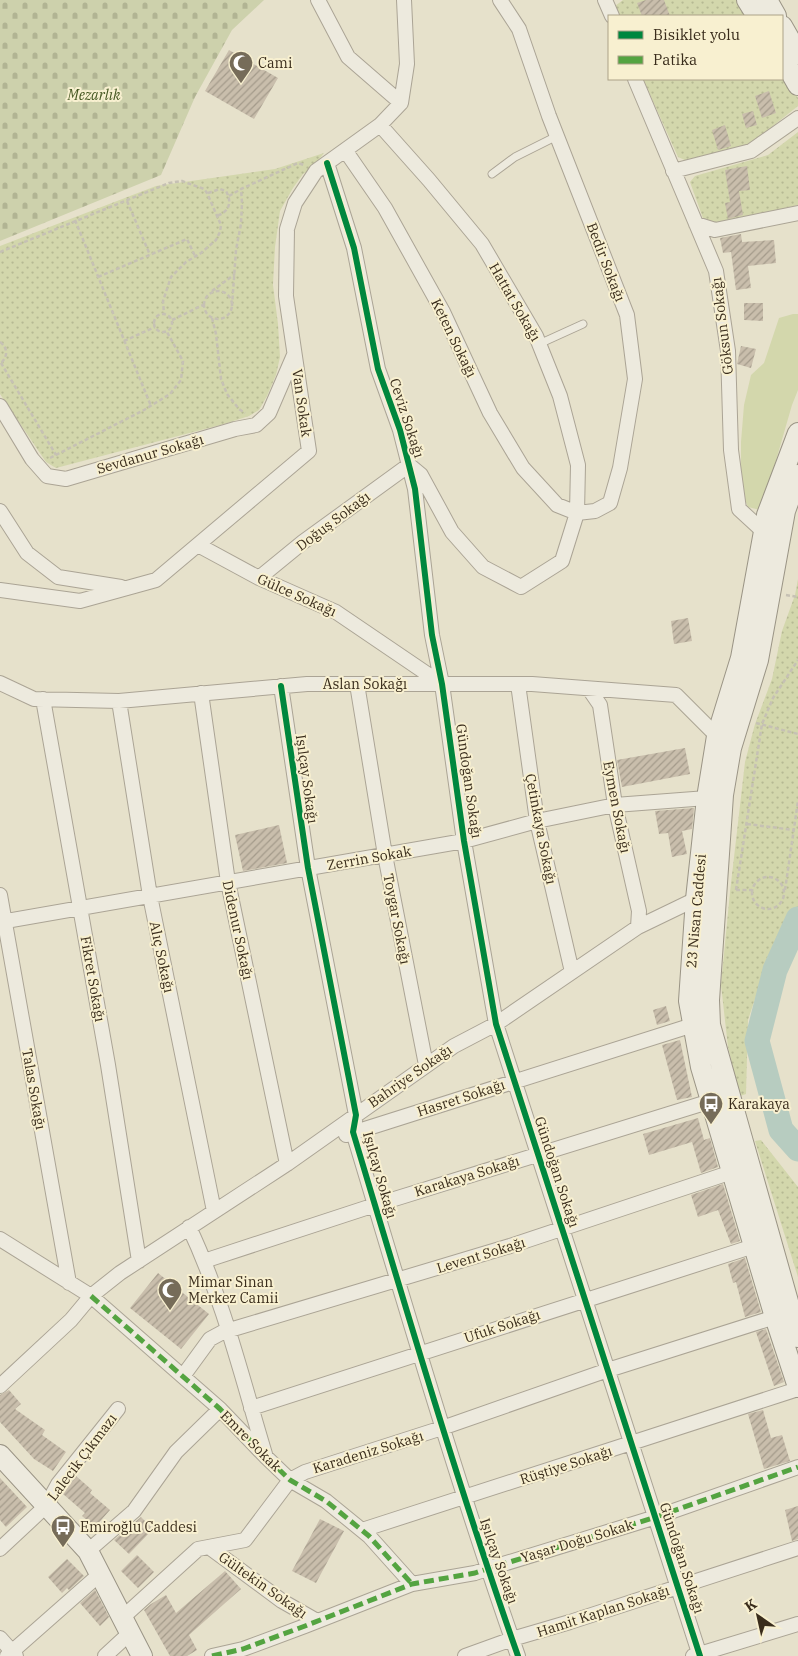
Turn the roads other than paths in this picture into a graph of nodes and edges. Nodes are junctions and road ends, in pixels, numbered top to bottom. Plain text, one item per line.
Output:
1 (318, 0) edge
2 (404, 0) edge
3 (500, 0) edge
4 (747, 0) edge
5 (767, 0) edge
6 (609, 1) edge
7 (612, 15) edge
8 (756, 15) edge
9 (775, 15) edge
10 (783, 28) edge
11 (798, 54) edge
12 (783, 60) edge
13 (635, 80) edge
14 (798, 84) edge
15 (401, 103) junction
16 (798, 118) edge
17 (380, 125) junction
18 (556, 136) junction
19 (345, 150) junction
20 (322, 167) junction
21 (673, 171) junction
22 (492, 174) dead end
23 (798, 213) edge
24 (696, 224) junction
25 (583, 324) dead end
26 (539, 344) junction
27 (295, 354) junction
28 (0, 406) edge
29 (798, 433) edge
30 (409, 465) junction
31 (798, 475) edge
32 (0, 511) edge
33 (577, 513) junction
34 (772, 535) junction
35 (198, 545) junction
36 (259, 578) junction
37 (127, 588) junction
38 (0, 590) edge
39 (0, 683) edge
40 (356, 684) junction
41 (442, 684) junction
42 (518, 684) junction
43 (281, 686) junction
44 (589, 689) junction
45 (200, 694) junction
46 (43, 699) junction
47 (120, 701) junction
48 (717, 736) junction
49 (707, 798) junction
50 (615, 805) junction
51 (538, 821) junction
52 (464, 841) junction
53 (385, 855) junction
54 (308, 868) junction
55 (228, 882) junction
56 (0, 895) edge
57 (716, 895) junction
58 (150, 896) junction
59 (696, 899) junction
60 (80, 908) junction
61 (2, 922) edge
62 (638, 927) junction
63 (572, 972) junction
64 (496, 1024) junction
65 (693, 1025) junction
66 (426, 1065) junction
67 (515, 1081) junction
68 (729, 1089) junction
69 (711, 1102) junction
70 (356, 1115) junction
71 (353, 1132) junction
72 (314, 1144) junction
73 (538, 1154) junction
74 (287, 1164) junction
75 (732, 1172) junction
76 (375, 1205) junction
77 (214, 1211) junction
78 (189, 1227) junction
79 (562, 1229) junction
80 (0, 1239) edge
81 (754, 1246) junction
82 (139, 1261) junction
83 (204, 1261) junction
84 (398, 1280) junction
85 (69, 1282) junction
86 (91, 1296) junction
87 (585, 1299) junction
88 (775, 1317) junction
89 (227, 1330) junction
90 (798, 1337) edge
91 (419, 1352) junction
92 (608, 1370) junction
93 (182, 1376) junction
94 (0, 1386) edge
95 (798, 1388) edge
96 (251, 1408) junction
97 (118, 1409) dead end
98 (220, 1409) junction
99 (442, 1428) junction
100 (632, 1443) junction
101 (1, 1457) edge
102 (266, 1457) junction
103 (798, 1467) edge
104 (290, 1480) junction
105 (464, 1497) junction
106 (46, 1506) junction
107 (656, 1517) junction
108 (362, 1530) junction
109 (209, 1547) junction
110 (798, 1548) edge
111 (0, 1549) edge
112 (88, 1551) junction
113 (487, 1569) junction
114 (100, 1574) junction
115 (412, 1584) junction
116 (679, 1586) junction
117 (317, 1621) junction
118 (798, 1624) edge
119 (127, 1625) junction
120 (0, 1638) edge
121 (512, 1639) junction
122 (12, 1655) edge
123 (697, 1655) edge
124 (105, 1656) edge
125 (142, 1656) edge
126 (212, 1656) edge
127 (465, 1656) edge
128 (518, 1656) edge

1 - 15 street
2 - 15 street
3 - 18 street, Bedir Sokağı
4 - 8 street
5 - 9 street
6 - 7 street
10 - 11 street
12 - 14 street
13 - 21 street, Göksun Sokağı
15 - 17 street, Van Sokak
16 - 21 street
17 - 19 street, Van Sokak
17 - 26 street, Hattat Sokağı
18 - 22 lane
18 - 33 street, Bedir Sokağı
19 - 20 street, Van Sokak
19 - 33 street, Keten Sokağı
20 - 27 street, Van Sokak
20 - 30 street, Ceviz Sokağı
21 - 24 street, Göksun Sokağı
23 - 24 street
24 - 34 street, Göksun Sokağı
25 - 26 lane
26 - 33 street, Hattat Sokağı
27 - 28 street, Sevdanur Sokağı
27 - 35 street, Van Sokak
29 - 34 street, 23 Nisan Caddesi
30 - 33 street, Hattat Sokağı
30 - 36 street, Doğuş Sokağı
30 - 41 street, Ceviz Sokağı
31 - 34 street, 23 Nisan Caddesi
32 - 37 street
34 - 48 street, 23 Nisan Caddesi
34 - 57 street, 23 Nisan Caddesi
35 - 36 street, Gülce Sokağı
35 - 37 street, Van Sokak
36 - 41 street, Gülce Sokağı
37 - 38 street, Van Sokak
39 - 46 street, Aslan Sokağı
40 - 41 street, Aslan Sokağı
40 - 43 street, Aslan Sokağı
40 - 53 street, Toygar Sokağı
41 - 42 street, Aslan Sokağı
41 - 52 street, Gündoğan Sokağı
42 - 44 street, Aslan Sokağı
42 - 51 street, Çetinkaya Sokağı
43 - 45 street, Aslan Sokağı
43 - 54 street, Işılçay Sokağı
44 - 48 street, Aslan Sokağı
44 - 50 street, Eymen Sokağı
45 - 47 street, Aslan Sokağı
45 - 55 street, Didenur Sokağı
46 - 47 street, Aslan Sokağı
46 - 60 street, Fikret Sokağı
47 - 58 street, Alıç Sokağı
48 - 49 street, 23 Nisan Caddesi
49 - 50 street, Zerrin Sokak
49 - 59 street, 23 Nisan Caddesi
50 - 51 street, Zerrin Sokak
50 - 62 street, Eymen Sokağı
51 - 52 street, Zerrin Sokak
51 - 63 street, Çetinkaya Sokağı
52 - 53 street, Zerrin Sokak
52 - 64 street, Gündoğan Sokağı
53 - 54 street, Zerrin Sokak
53 - 66 street, Toygar Sokağı
54 - 55 street, Zerrin Sokak
54 - 70 street, Işılçay Sokağı
55 - 58 street, Zerrin Sokak
55 - 74 street, Didenur Sokağı
56 - 61 street, Talas Sokağı
57 - 59 street, Bahriye Sokağı
57 - 68 street, 23 Nisan Caddesi
58 - 60 street, Zerrin Sokak
58 - 77 street, Alıç Sokağı
59 - 62 street, Bahriye Sokağı
59 - 65 street, 23 Nisan Caddesi
60 - 61 street, Zerrin Sokak
60 - 82 street, Fikret Sokağı
61 - 85 street, Talas Sokağı
62 - 63 street, Bahriye Sokağı
63 - 64 street, Bahriye Sokağı
64 - 66 street, Bahriye Sokağı
64 - 67 street, Gündoğan Sokağı
65 - 67 street, Hasret Sokağı
65 - 69 street, 23 Nisan Caddesi
66 - 70 street, Bahriye Sokağı
67 - 71 street, Hasret Sokağı
67 - 73 street, Gündoğan Sokağı
68 - 69 street, Karakaya Sokağı
68 - 90 street, 23 Nisan Caddesi
69 - 73 street, Karakaya Sokağı
69 - 75 street, 23 Nisan Caddesi
70 - 71 street, Işılçay Sokağı
70 - 72 street, Bahriye Sokağı
71 - 72 street, Hasret Sokağı
71 - 76 street, Işılçay Sokağı
72 - 74 street, Bahriye Sokağı
73 - 76 street, Karakaya Sokağı
73 - 79 street, Gündoğan Sokağı
74 - 77 street, Bahriye Sokağı
75 - 79 street, Levent Sokağı
75 - 81 street, 23 Nisan Caddesi
76 - 83 street, Karakaya Sokağı
76 - 84 street, Işılçay Sokağı
77 - 78 street, Bahriye Sokağı
78 - 82 street, Bahriye Sokağı
78 - 83 street
79 - 84 street, Levent Sokağı
79 - 87 street, Gündoğan Sokağı
80 - 85 street, Emre Sokak
81 - 87 street, Ufuk Sokağı
81 - 88 street, 23 Nisan Caddesi
82 - 86 street, Bahriye Sokağı
83 - 89 street
84 - 89 street, Levent Sokağı
84 - 91 street, Işılçay Sokağı
85 - 86 street, Emre Sokak
86 - 93 street, Emre Sokak
86 - 94 street, Bahriye Sokağı
87 - 91 street, Ufuk Sokağı
87 - 92 street, Gündoğan Sokağı
88 - 92 street, Karadeniz Sokağı
88 - 95 street, 23 Nisan Caddesi
89 - 93 street, Levent Sokağı
89 - 96 street
91 - 96 street, Ufuk Sokağı
91 - 99 street, Işılçay Sokağı
92 - 99 street, Karadeniz Sokağı
92 - 100 street, Gündoğan Sokağı
93 - 98 street, Emre Sokak
95 - 100 street, Rüştiye Sokağı
96 - 102 street
97 - 106 street, Lalecik Çıkmazı
98 - 102 street, Emre Sokak
98 - 112 street
99 - 104 street, Karadeniz Sokağı
99 - 105 street, Işılçay Sokağı
100 - 105 street, Rüştiye Sokağı
100 - 107 street, Gündoğan Sokağı
101 - 106 street
102 - 104 street, Emre Sokak
103 - 107 street, Yaşar Doğu Sokak
104 - 108 street, Emre Sokak
104 - 109 street, Karadeniz Sokağı
105 - 108 street, Rüştiye Sokağı
105 - 113 street, Işılçay Sokağı
106 - 111 street, Lalecik Çıkmazı
106 - 112 street
107 - 113 street, Yaşar Doğu Sokak
107 - 116 street, Gündoğan Sokağı
108 - 115 street, Emre Sokak
109 - 117 street, Gültekin Sokağı
109 - 119 street, Karadeniz Sokağı
110 - 116 street, Hamit Kaplan Sokağı
112 - 114 street
113 - 115 street, Yaşar Doğu Sokak
113 - 121 street, Işılçay Sokağı
114 - 119 street
114 - 122 street
115 - 117 street, Yaşar Doğu Sokak
116 - 121 street, Hamit Kaplan Sokağı
116 - 123 street, Gündoğan Sokağı
117 - 126 street, Yaşar Doğu Sokak
118 - 123 street
119 - 124 street, Karadeniz Sokağı
119 - 125 street
120 - 122 street
121 - 127 street, Hamit Kaplan Sokağı
121 - 128 street, Işılçay Sokağı

